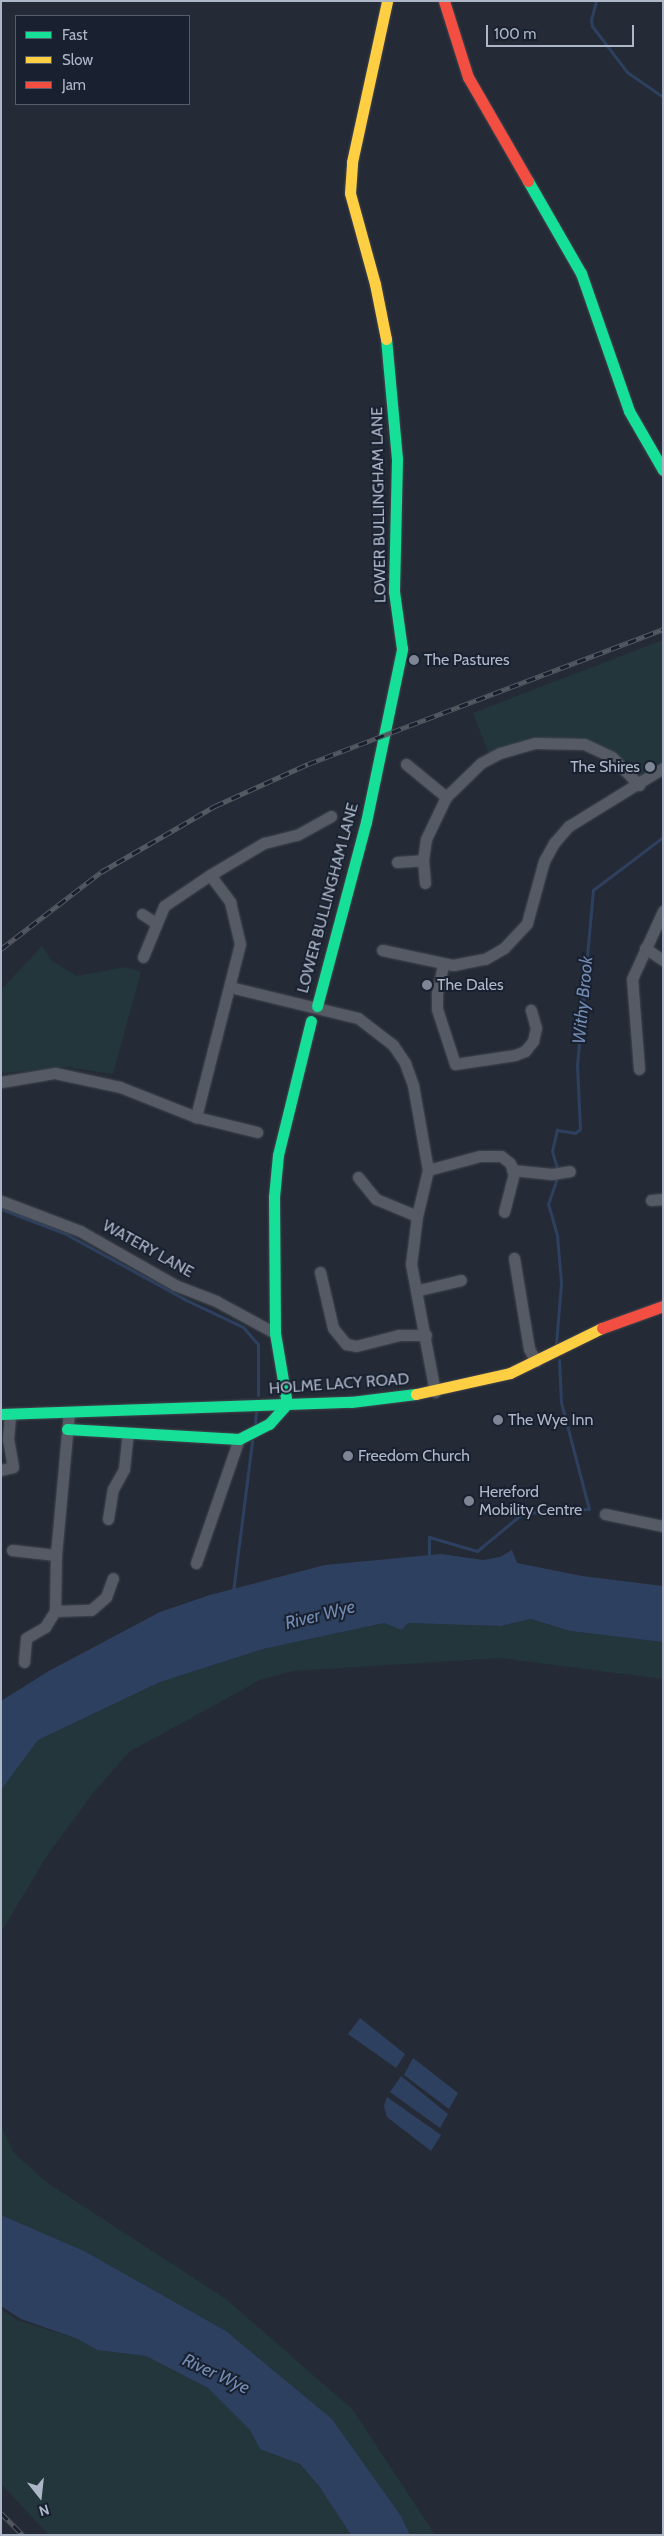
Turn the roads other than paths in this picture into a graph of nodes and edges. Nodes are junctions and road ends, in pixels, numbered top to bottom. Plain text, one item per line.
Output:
1 (387, 1) edge
2 (444, 1) edge
3 (663, 470) edge
4 (406, 764) dead end
5 (663, 768) edge
6 (639, 786) junction
7 (446, 797) junction
8 (331, 816) dead end
9 (422, 860) junction
10 (397, 862) dead end
11 (210, 875) junction
12 (425, 883) dead end
13 (663, 910) edge
14 (142, 914) dead end
15 (156, 923) junction
16 (644, 948) junction
17 (382, 950) dead end
18 (143, 958) dead end
19 (663, 960) edge
20 (443, 965) junction
21 (230, 987) junction
22 (317, 1006) junction
23 (531, 1010) dead end
24 (311, 1022) dead end
25 (639, 1070) dead end
26 (1, 1082) edge
27 (196, 1117) junction
28 (257, 1132) dead end
29 (428, 1170) junction
30 (512, 1170) junction
31 (570, 1171) dead end
32 (358, 1177) dead end
33 (1, 1201) edge
34 (504, 1212) dead end
35 (417, 1216) junction
36 (514, 1258) dead end
37 (320, 1272) dead end
38 (461, 1280) dead end
39 (419, 1290) junction
40 (662, 1308) edge
41 (275, 1333) junction
42 (426, 1335) junction
43 (536, 1361) junction
44 (435, 1392) junction
45 (287, 1404) junction
46 (116, 1411) junction
47 (69, 1413) junction
48 (6, 1414) edge
49 (67, 1429) junction
50 (115, 1432) junction
51 (128, 1433) junction
52 (5, 1439) edge
53 (239, 1439) junction
54 (1, 1470) edge
55 (606, 1514) dead end
56 (108, 1519) dead end
57 (663, 1526) edge
58 (12, 1550) dead end
59 (56, 1555) junction
60 (196, 1563) dead end
61 (113, 1578) dead end
62 (55, 1611) junction
63 (24, 1662) dead end

1 - 22 street, LOWER BULLINGHAM LANE
2 - 3 street
4 - 7 street
5 - 6 street
6 - 7 street
6 - 20 street
7 - 9 street
8 - 11 street
9 - 10 street
9 - 12 street
11 - 15 street
11 - 21 street
13 - 16 street
14 - 15 street
15 - 18 street
16 - 19 street
16 - 25 street
17 - 20 street
20 - 23 street
21 - 22 street
21 - 27 street
22 - 29 street
24 - 41 street
26 - 27 street
27 - 28 street
29 - 30 street
29 - 35 street
30 - 31 street
30 - 34 street
32 - 35 street
33 - 41 street, WATERY LANE
35 - 39 street
36 - 43 street
37 - 42 street
38 - 39 street
39 - 42 street
40 - 43 street, HOLME LACY ROAD
41 - 45 street
42 - 44 street
43 - 44 street, HOLME LACY ROAD
44 - 45 street, HOLME LACY ROAD
45 - 46 street, HOLME LACY ROAD
45 - 53 street
46 - 47 street, HOLME LACY ROAD
46 - 50 street
47 - 48 street, HOLME LACY ROAD
47 - 49 street
48 - 52 street
49 - 50 street
49 - 59 street
50 - 51 street
51 - 53 street
51 - 56 street
52 - 54 street
53 - 60 street
55 - 57 street
58 - 59 street
59 - 62 street
61 - 62 street
62 - 63 street

